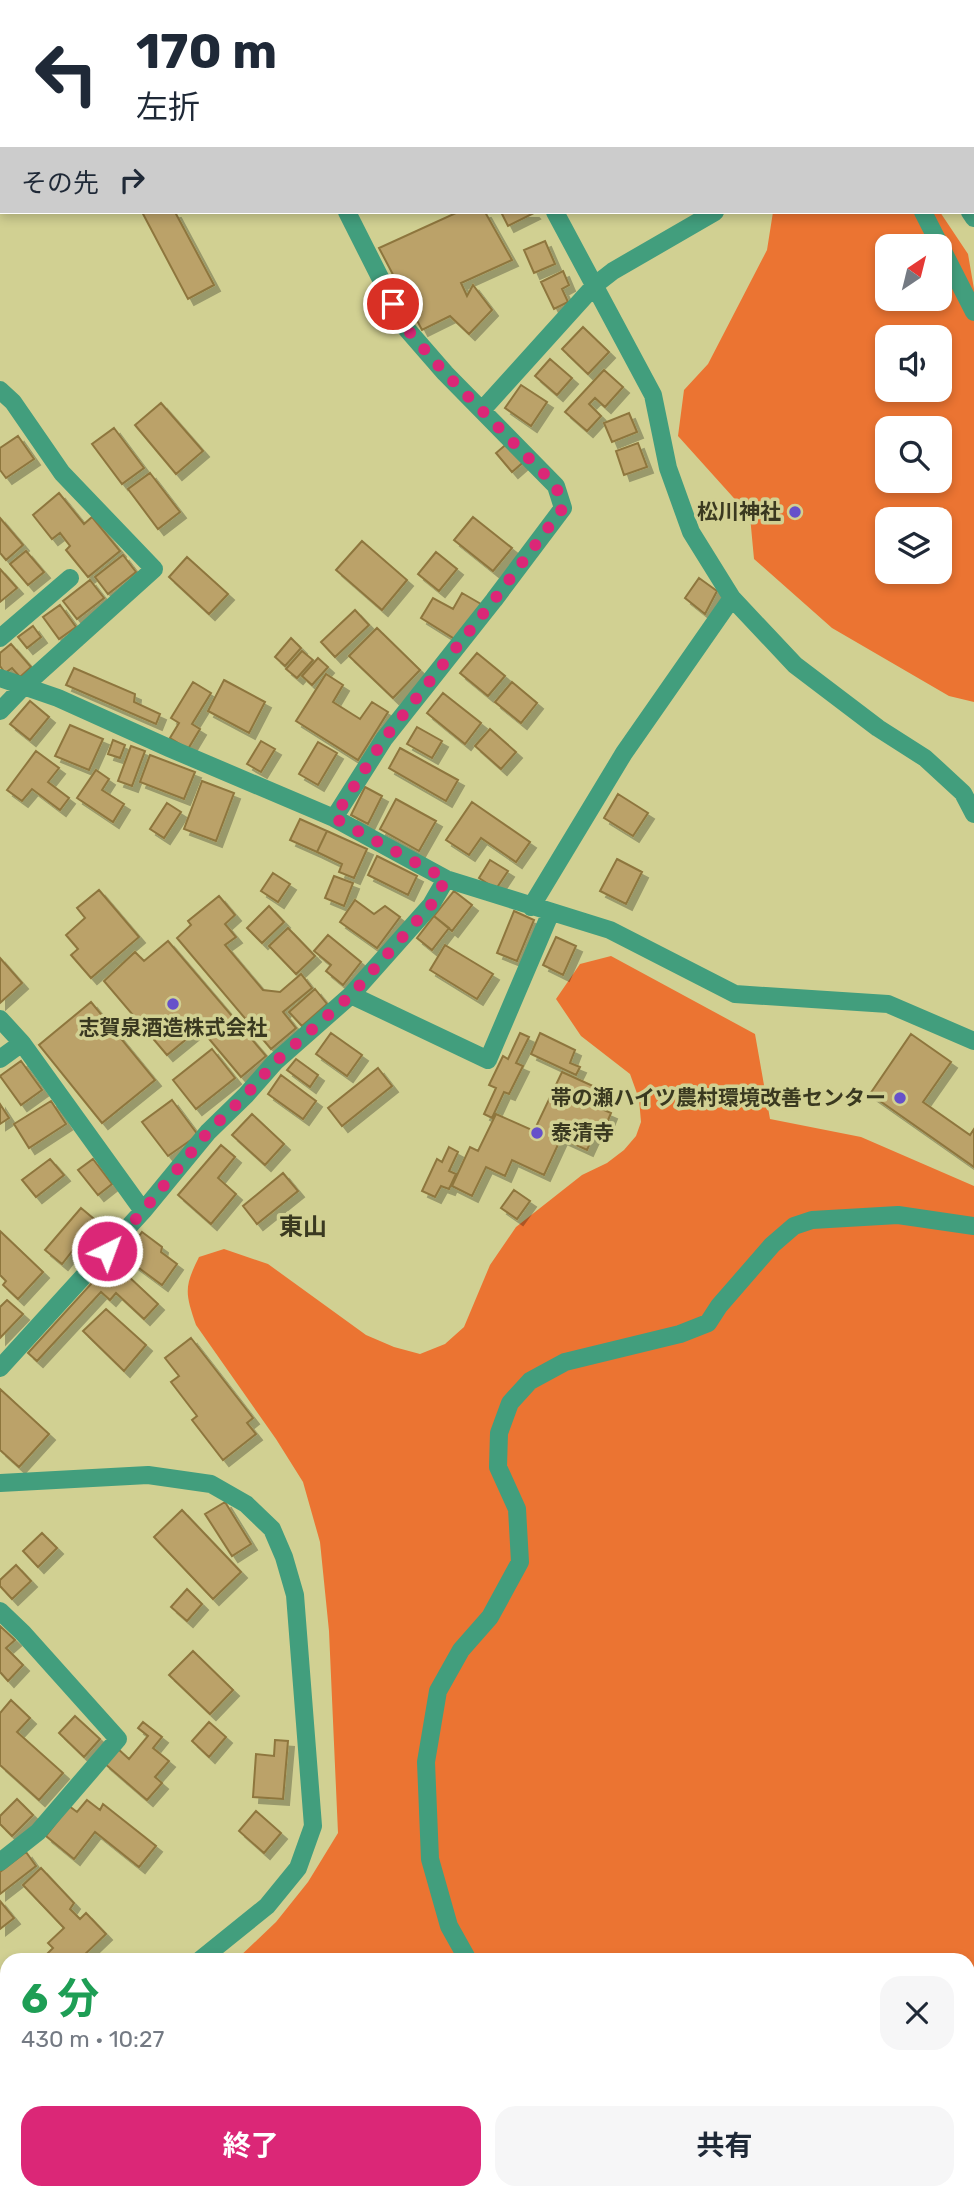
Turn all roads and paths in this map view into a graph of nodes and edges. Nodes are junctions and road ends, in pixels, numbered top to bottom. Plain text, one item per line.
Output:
1 (348, 214) edge
2 (556, 214) edge
3 (712, 214) edge
4 (924, 214) edge
5 (595, 285) junction
6 (974, 312) edge
7 (0, 390) edge
8 (483, 409) junction
9 (70, 578) dead end
10 (732, 598) junction
11 (0, 638) edge
12 (0, 678) edge
13 (23, 687) junction
14 (0, 711) edge
15 (974, 814) edge
16 (334, 818) junction
17 (446, 879) junction
18 (531, 907) junction
19 (551, 912) junction
20 (351, 995) junction
21 (0, 1019) edge
22 (974, 1041) edge
23 (22, 1042) junction
24 (0, 1059) edge
25 (143, 1211) junction
26 (974, 1226) edge
27 (0, 1368) edge
28 (0, 1483) edge
29 (0, 1611) edge
30 (0, 1862) edge
31 (209, 1953) edge
32 (464, 1953) edge

1 - 8 street
2 - 5 street
3 - 5 street
4 - 6 street
5 - 8 street
5 - 10 street
7 - 13 street
8 - 16 street
9 - 11 street
10 - 15 street
10 - 18 street
12 - 13 street
13 - 14 street
13 - 16 street
16 - 17 street
17 - 18 street
17 - 20 street
18 - 19 street
19 - 20 street
19 - 22 street
20 - 25 street
21 - 23 street
23 - 24 street
23 - 25 street
25 - 27 street
26 - 32 street
28 - 31 street
29 - 30 street

